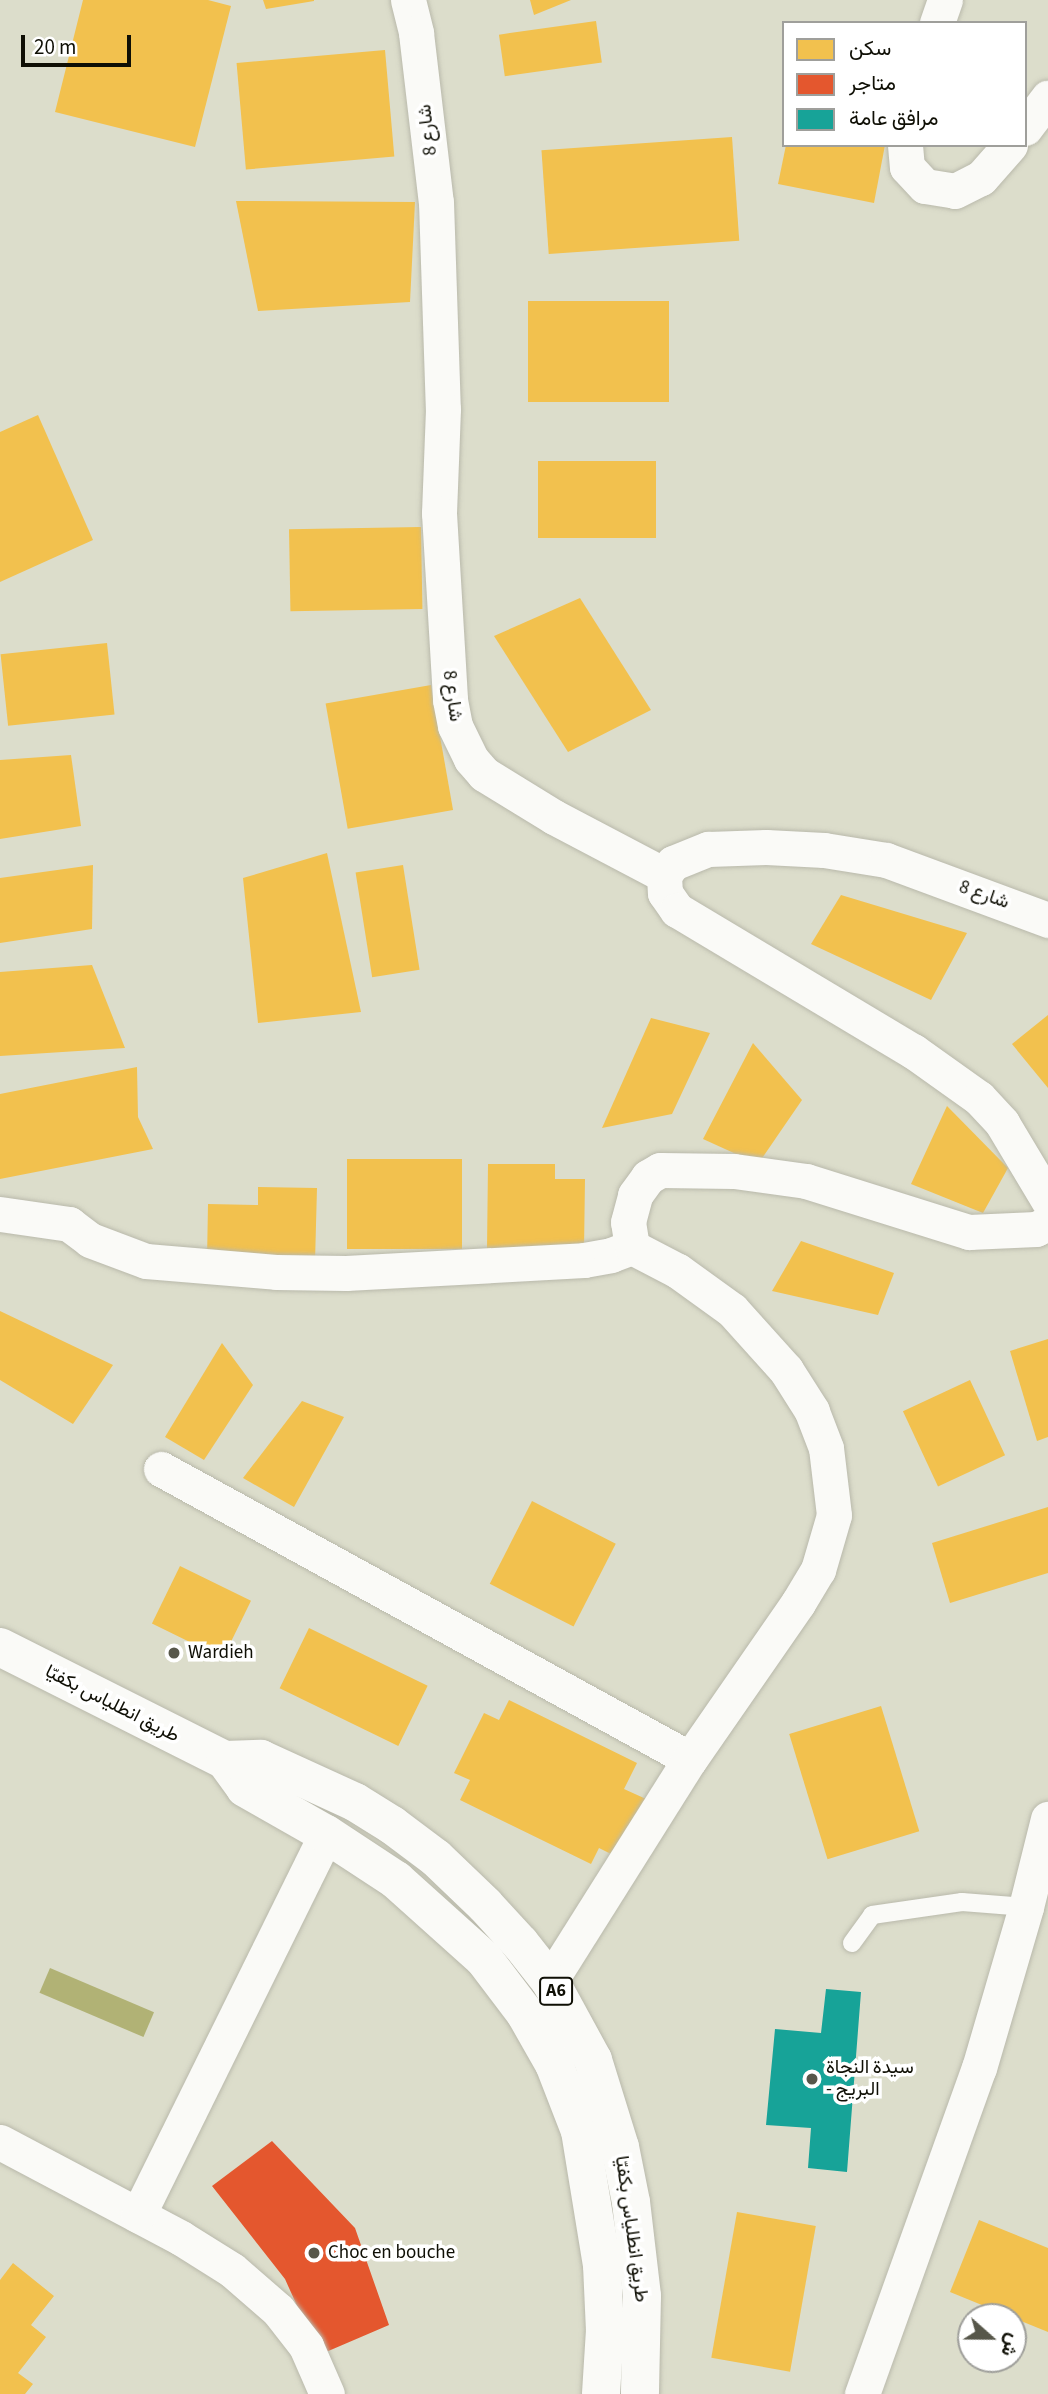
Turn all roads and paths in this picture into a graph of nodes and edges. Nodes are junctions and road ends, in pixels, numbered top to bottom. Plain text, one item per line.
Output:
1 (408, 0) edge
2 (945, 0) edge
3 (938, 21) edge
4 (1048, 98) edge
5 (1027, 125) edge
6 (905, 147) edge
7 (1008, 147) edge
8 (664, 876) junction
9 (1048, 920) edge
10 (1048, 1200) edge
11 (0, 1214) edge
12 (1048, 1223) edge
13 (632, 1247) junction
14 (161, 1469) dead end
15 (0, 1647) edge
16 (691, 1759) junction
17 (225, 1760) junction
18 (1048, 1819) edge
19 (326, 1834) junction
20 (1026, 1907) junction
21 (852, 1943) dead end
22 (550, 1981) junction
23 (0, 2142) edge
24 (138, 2215) junction
25 (327, 2394) edge
26 (601, 2394) edge
27 (640, 2394) edge
28 (862, 2394) edge

1 - 8 street, شارع 8
2 - 3 street
4 - 5 street
6 - 7 street
8 - 9 street, شارع 8
8 - 10 street
11 - 13 street
12 - 13 street
13 - 16 street
14 - 16 street
15 - 17 highway, طريق انطلياس بكفيّا / A6
16 - 22 street
17 - 19 highway, طريق انطلياس بكفيّا / A6
17 - 22 highway, طريق انطلياس بكفيّا / A6
18 - 20 street
19 - 24 street
19 - 26 highway, طريق انطلياس بكفيّا / A6
20 - 21 lane
20 - 28 street
22 - 27 highway, طريق انطلياس بكفيّا / A6
23 - 24 street
24 - 25 street

